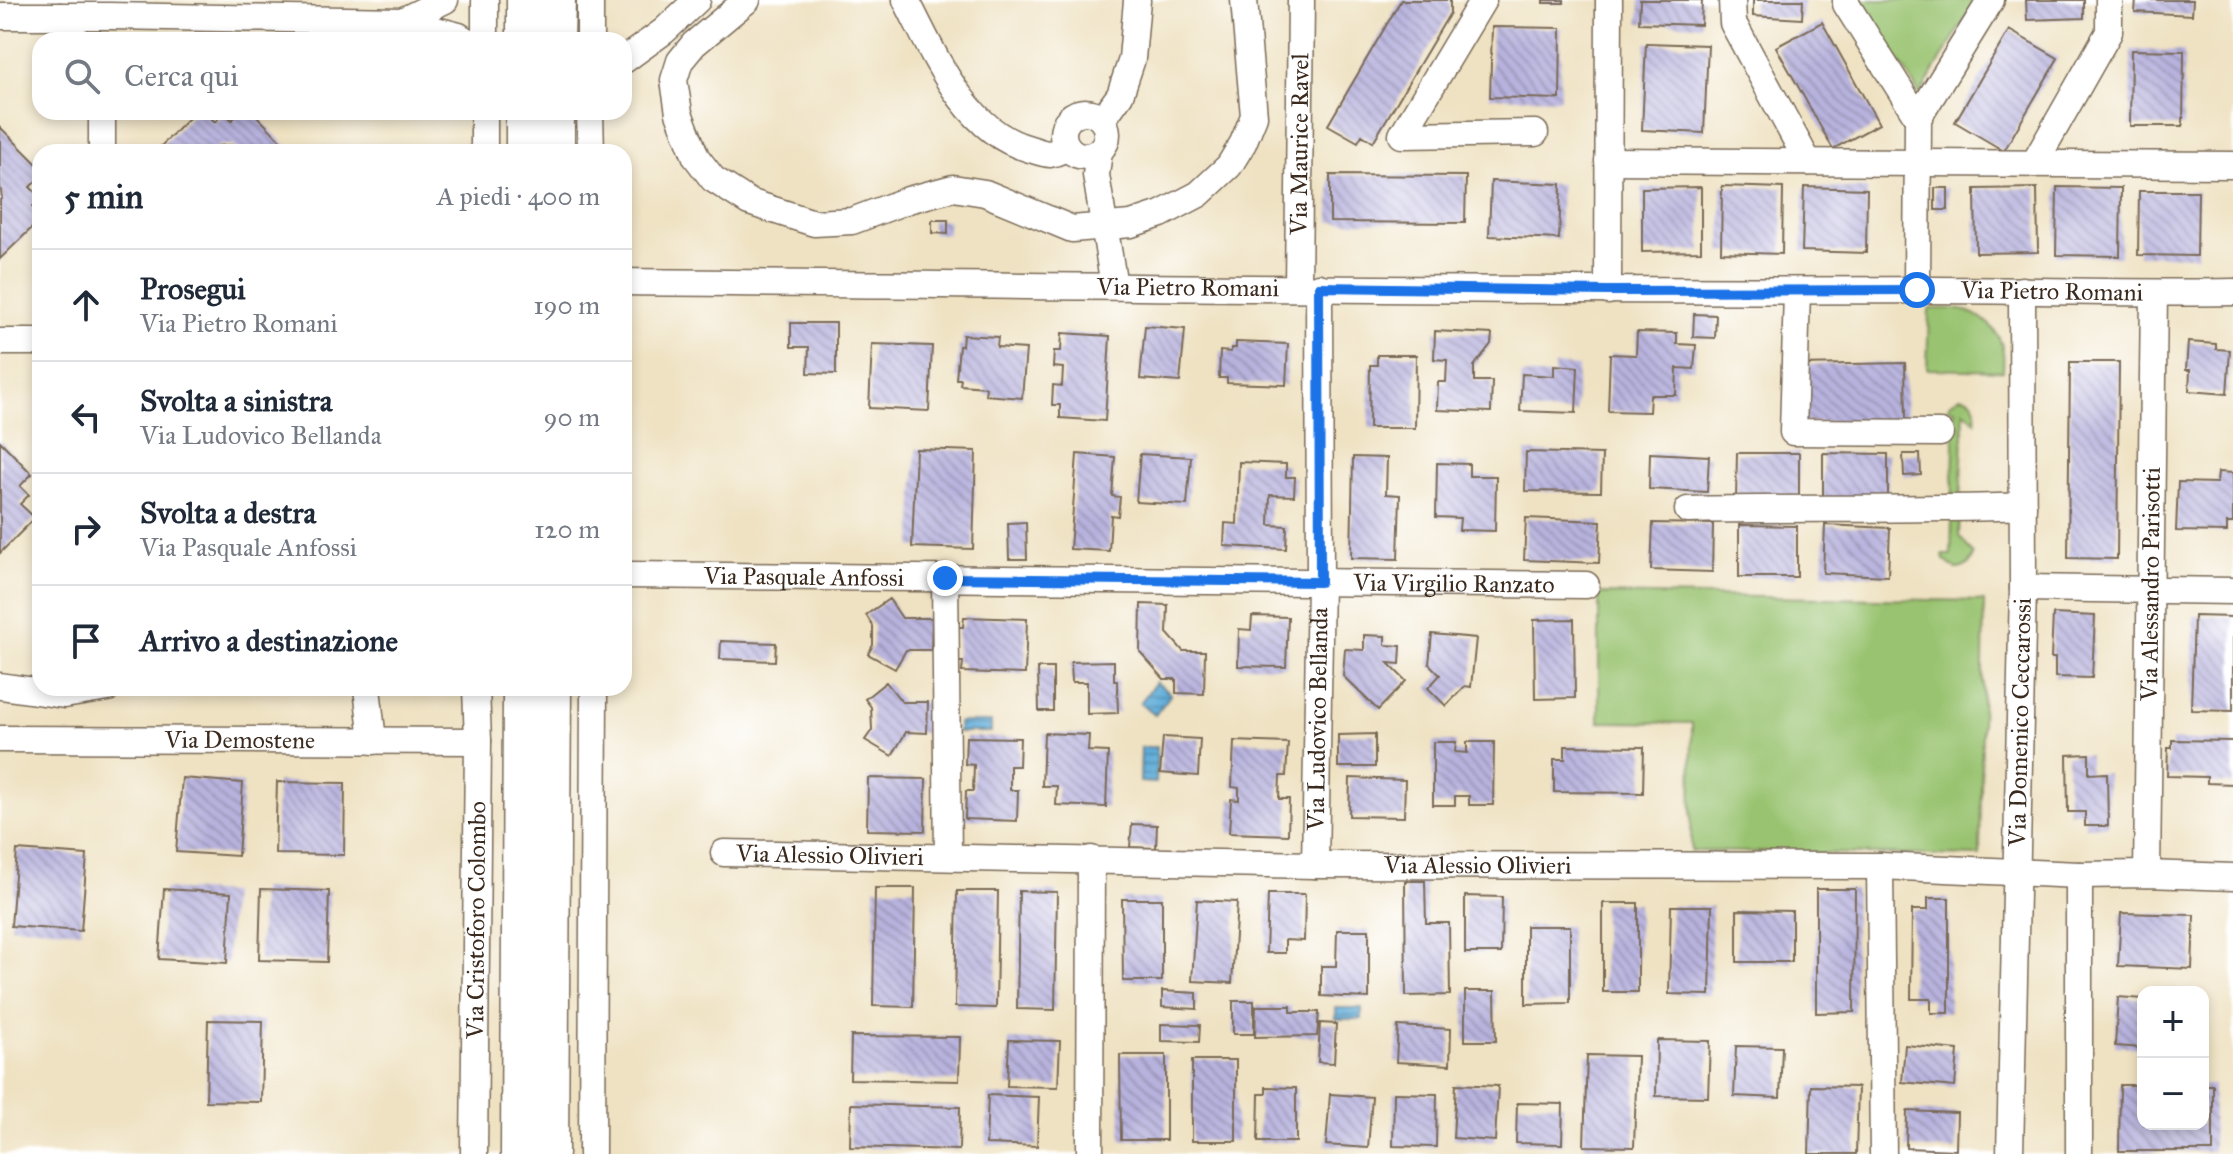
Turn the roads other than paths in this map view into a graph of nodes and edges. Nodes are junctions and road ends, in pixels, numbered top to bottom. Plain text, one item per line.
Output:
1 (445, 0) edge
2 (485, 0) edge
3 (524, 0) edge
4 (558, 0) edge
5 (590, 0) edge
6 (697, 0) edge
7 (747, 0) edge
8 (906, 0) edge
9 (1137, 0) edge
10 (1244, 0) edge
11 (1301, 0) edge
12 (1483, 0) edge
13 (1609, 0) edge
14 (1732, 0) edge
15 (1846, 0) edge
16 (1991, 0) edge
17 (2109, 0) edge
18 (109, 8) edge
19 (0, 16) edge
20 (60, 16) junction
21 (162, 17) junction
22 (402, 21) junction
23 (664, 31) junction
24 (71, 32) edge
25 (146, 32) edge
26 (444, 32) edge
27 (485, 32) edge
28 (524, 32) edge
29 (557, 32) edge
30 (590, 32) edge
31 (632, 54) edge
32 (683, 57) junction
33 (1918, 118) junction
34 (102, 120) edge
35 (484, 120) edge
36 (523, 120) edge
37 (557, 120) edge
38 (1102, 120) junction
39 (1535, 133) dead end
40 (102, 144) edge
41 (484, 144) edge
42 (523, 144) edge
43 (557, 144) edge
44 (1068, 148) junction
45 (1099, 151) junction
46 (1608, 161) junction
47 (1808, 162) junction
48 (1918, 163) junction
49 (2034, 164) junction
50 (2233, 165) edge
51 (1106, 226) junction
52 (632, 282) edge
53 (1114, 286) junction
54 (1308, 287) junction
55 (1917, 290) junction
56 (2022, 290) junction
57 (1608, 291) junction
58 (1797, 291) junction
59 (2233, 292) edge
60 (2154, 293) junction
61 (0, 342) edge
62 (32, 342) edge
63 (1940, 433) dead end
64 (2023, 506) junction
65 (1688, 510) dead end
66 (632, 575) edge
67 (945, 578) junction
68 (1320, 582) junction
69 (1586, 585) dead end
70 (2023, 588) junction
71 (2149, 591) junction
72 (2233, 591) edge
73 (0, 686) edge
74 (32, 689) edge
75 (368, 696) edge
76 (476, 696) edge
77 (520, 696) edge
78 (554, 696) edge
79 (594, 696) edge
80 (0, 739) edge
81 (373, 741) junction
82 (478, 741) junction
83 (724, 853) dead end
84 (948, 857) junction
85 (1091, 859) junction
86 (1315, 865) junction
87 (1880, 866) junction
88 (2017, 872) junction
89 (2147, 874) junction
90 (2079, 875) junction
91 (2233, 877) edge
92 (474, 1154) edge
93 (518, 1154) edge
94 (551, 1154) edge
95 (592, 1154) edge
96 (1090, 1154) edge
97 (1883, 1154) edge
98 (2010, 1154) edge
99 (2079, 1154) edge

1 - 22 street
2 - 27 street
3 - 28 main road
4 - 29 main road
5 - 30 street
6 - 23 street
7 - 32 street
8 - 44 street
9 - 38 street
10 - 51 street
11 - 54 street, Via Maurice Ravel
12 - 39 street
13 - 46 street
14 - 47 street
15 - 33 street
16 - 33 street
17 - 49 street
18 - 20 street
18 - 21 street
19 - 20 street
20 - 24 street
21 - 22 street
21 - 25 street
22 - 26 street
23 - 31 street
23 - 32 street
32 - 51 street
33 - 48 street
34 - 40 street
35 - 41 street
36 - 42 main road
37 - 43 main road
38 - 44 street
38 - 45 street
44 - 45 street
45 - 51 street
46 - 47 street
46 - 57 street
47 - 48 street
48 - 49 street
48 - 55 street
49 - 50 street
51 - 53 street
52 - 53 street, Via Pietro Romani
53 - 54 street, Via Pietro Romani
54 - 57 street, Via Pietro Romani
54 - 68 street, Via Ludovico Bellanda
55 - 56 street, Via Pietro Romani
55 - 58 street, Via Pietro Romani
56 - 60 street, Via Pietro Romani
56 - 64 street, Via Domenico Ceccarossi
57 - 58 street, Via Pietro Romani
58 - 63 street
59 - 60 street, Via Pietro Romani
60 - 71 street, Via Alessandro Parisotti
61 - 62 street
64 - 65 street
64 - 70 street, Via Domenico Ceccarossi
66 - 67 street, Via Pasquale Anfossi
67 - 68 street, Via Pasquale Anfossi
67 - 84 street
68 - 69 street, Via Virgilio Ranzato
68 - 86 street, Via Ludovico Bellanda
70 - 71 street
70 - 88 street, Via Domenico Ceccarossi
71 - 72 street
71 - 89 street, Via Alessandro Parisotti
73 - 74 street
75 - 81 street
76 - 82 street, Via Cristoforo Colombo
77 - 93 main road, Via Cristoforo Colombo
78 - 94 main road
79 - 95 street
80 - 81 street, Via Demostene
81 - 82 street, Via Demostene
82 - 92 street, Via Cristoforo Colombo
83 - 84 street, Via Alessio Olivieri
84 - 85 street, Via Alessio Olivieri
85 - 86 street, Via Alessio Olivieri
85 - 96 street
86 - 87 street, Via Alessio Olivieri
87 - 88 street, Via Alessio Olivieri
87 - 97 street
88 - 90 street, Via Alessio Olivieri
88 - 98 street, Via Domenico Ceccarossi
89 - 90 street, Via Alessio Olivieri
89 - 91 street, Via Alessio Olivieri
90 - 99 street

